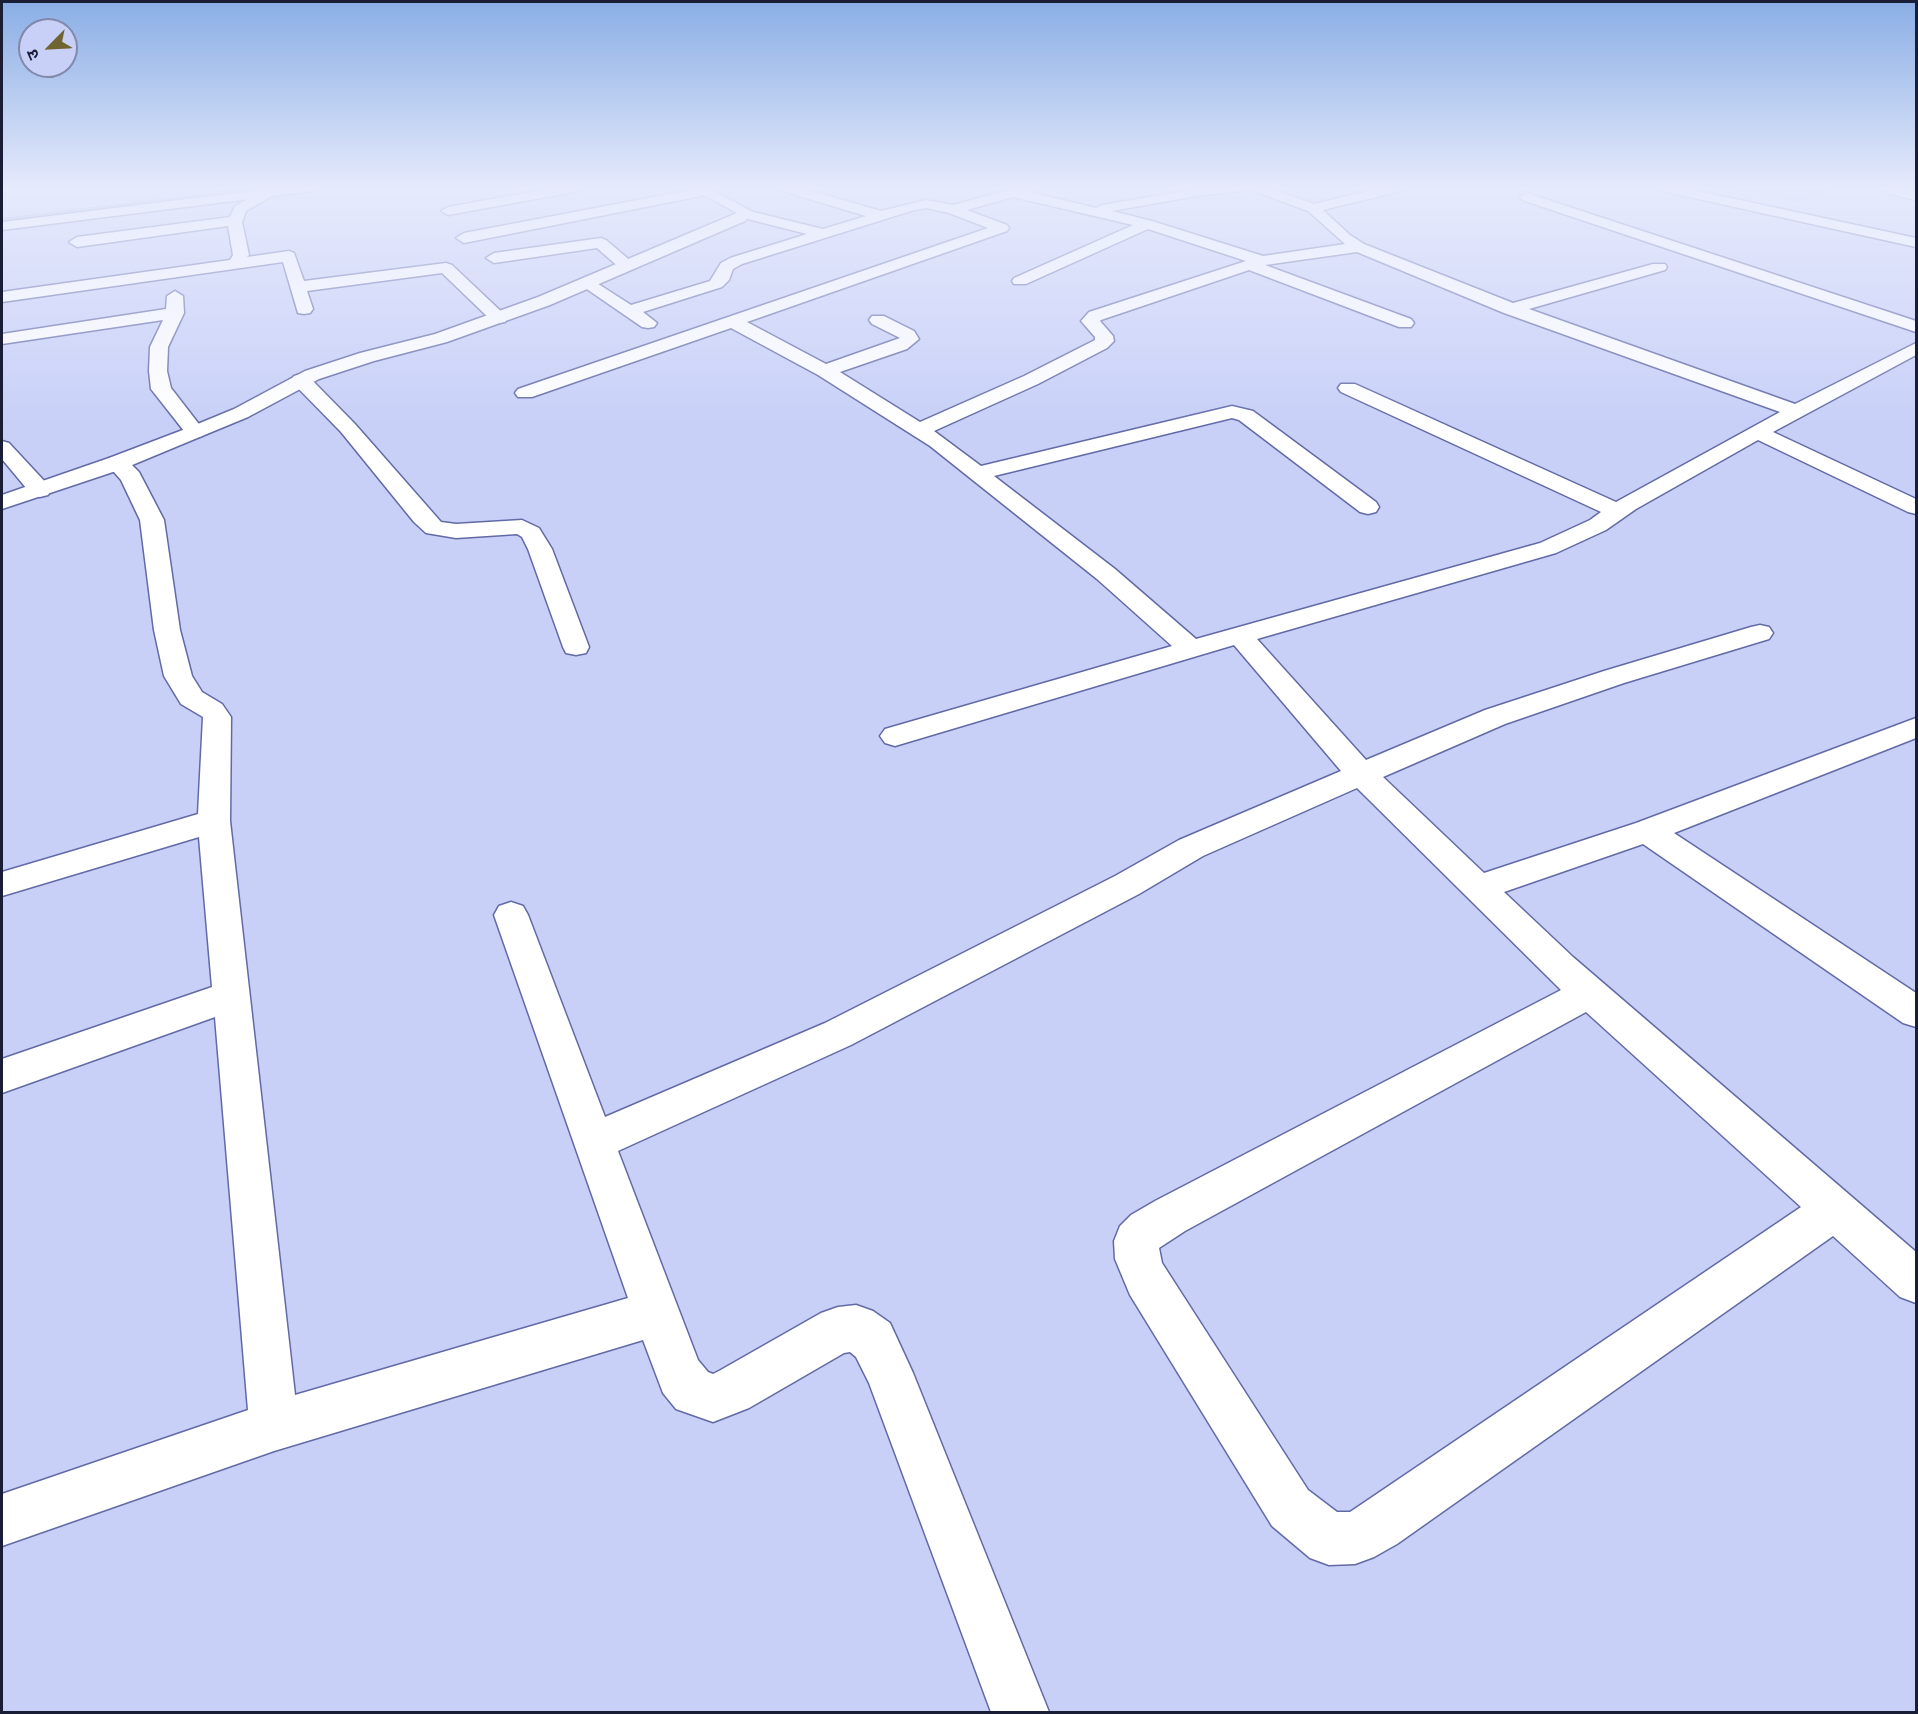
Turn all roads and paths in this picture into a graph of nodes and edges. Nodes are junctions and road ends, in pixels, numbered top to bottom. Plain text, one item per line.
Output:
1 (210, 267) edge
2 (292, 267) edge
3 (625, 267) edge
4 (726, 267) edge
5 (892, 267) edge
6 (1051, 267) edge
7 (1243, 267) edge
8 (1265, 267) edge
9 (1408, 267) edge
10 (1659, 267) dead end
11 (1737, 267) edge
12 (173, 274) junction
13 (1020, 281) dead end
14 (586, 283) junction
15 (297, 287) junction
16 (2, 297) edge
17 (304, 309) dead end
18 (1510, 309) junction
19 (631, 310) junction
20 (175, 313) junction
21 (499, 318) junction
22 (878, 320) dead end
23 (732, 321) junction
24 (1405, 324) dead end
25 (1917, 327) edge
26 (671, 341) junction
27 (3, 342) edge
28 (1917, 348) edge
29 (1890, 362) junction
30 (1917, 370) edge
31 (825, 371) junction
32 (301, 380) junction
33 (1348, 388) dead end
34 (525, 393) dead end
35 (1796, 411) junction
36 (919, 430) junction
37 (195, 432) junction
38 (1760, 433) junction
39 (2, 447) edge
40 (117, 462) junction
41 (980, 473) junction
42 (40, 490) junction
43 (2, 502) edge
44 (1368, 507) dead end
45 (1917, 507) edge
46 (1618, 512) junction
47 (1760, 633) dead end
48 (1240, 636) junction
49 (576, 647) dead end
50 (1191, 649) junction
51 (1917, 727) edge
52 (895, 736) dead end
53 (1362, 775) junction
54 (214, 821) junction
55 (1647, 831) junction
56 (2, 884) edge
57 (1477, 888) junction
58 (511, 915) dead end
59 (1589, 993) junction
60 (231, 996) junction
61 (1917, 1012) edge
62 (2, 1076) edge
63 (593, 1142) junction
64 (1835, 1209) junction
65 (1917, 1281) edge
66 (656, 1313) junction
67 (274, 1426) junction
68 (2, 1521) edge
69 (1020, 1713) edge

1 - 12 street
2 - 15 street
3 - 14 street
4 - 19 street
5 - 23 street
6 - 13 street
7 - 36 street
8 - 24 street
9 - 18 street
10 - 18 street
11 - 25 street
12 - 16 street
12 - 20 street
14 - 19 street
14 - 21 street
15 - 17 street
15 - 21 street
18 - 35 street
19 - 26 street
20 - 27 street
20 - 37 street
21 - 32 street
22 - 31 street
23 - 26 street
23 - 31 street
26 - 34 street
28 - 29 street
29 - 30 street
29 - 35 street
31 - 36 street
32 - 37 street
32 - 49 street
33 - 46 street
35 - 38 street
36 - 41 street
37 - 40 street
38 - 45 street
38 - 46 street
39 - 42 street
40 - 42 street
40 - 54 street
41 - 44 street
41 - 50 street
42 - 43 street
46 - 48 street
47 - 53 street
48 - 50 street
48 - 53 street
50 - 52 street
51 - 55 street
53 - 57 street
53 - 63 street
54 - 56 street
54 - 60 street
55 - 57 street
55 - 61 street
57 - 59 street
58 - 63 street
59 - 64 street
59 - 64 street
60 - 62 street
60 - 67 street
63 - 66 street
64 - 65 street
66 - 67 street
66 - 69 street
67 - 68 street

